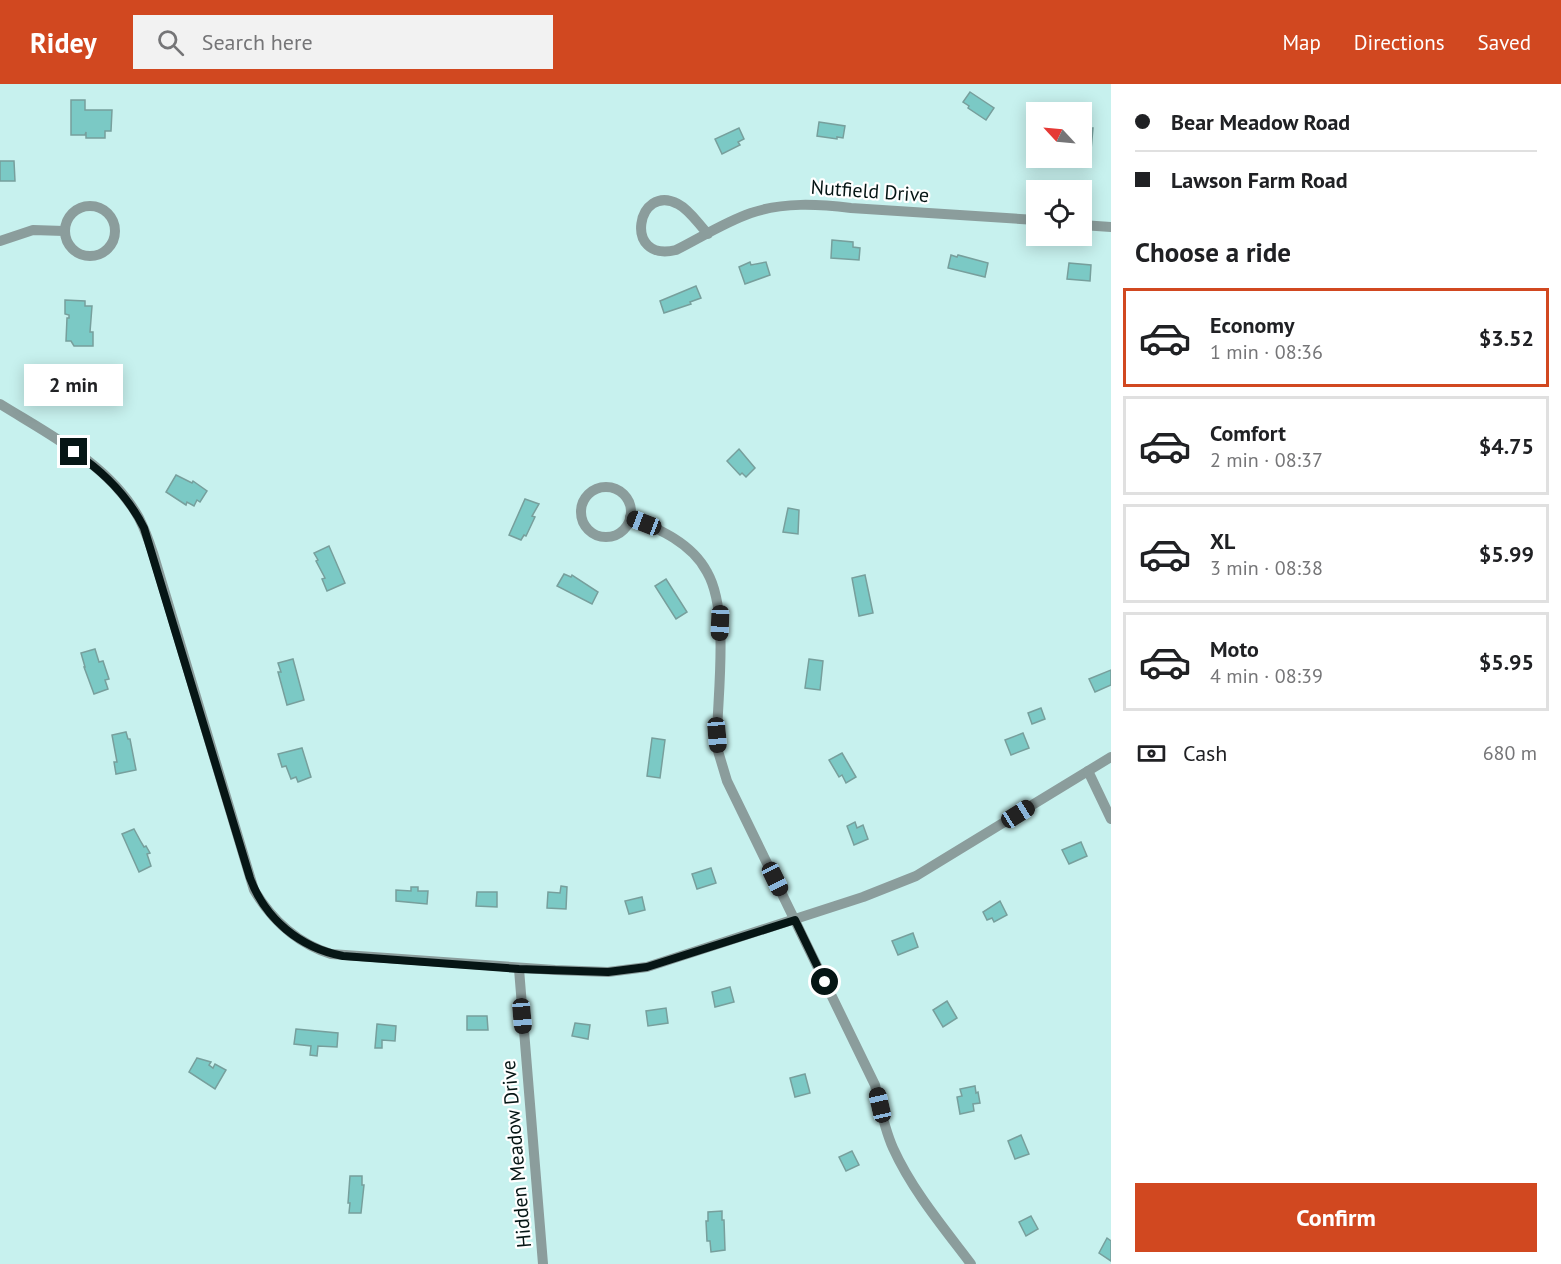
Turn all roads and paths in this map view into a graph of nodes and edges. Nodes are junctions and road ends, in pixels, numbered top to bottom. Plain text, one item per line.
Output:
1 (1026, 219) edge
2 (1092, 226) edge
3 (1111, 227) edge
4 (64, 231) junction
5 (708, 234) junction
6 (0, 241) edge
7 (0, 404) edge
8 (630, 518) junction
9 (1111, 757) edge
10 (1088, 771) junction
11 (1111, 819) edge
12 (795, 920) junction
13 (519, 969) junction
14 (543, 1264) edge
15 (971, 1264) edge

1 - 5 street, Nutfield Drive
2 - 3 street
4 - 4 street
4 - 6 street
5 - 5 street, Nutfield Drive
7 - 13 street
8 - 8 street
8 - 12 street
9 - 10 street
10 - 11 street
10 - 12 street
12 - 13 street
12 - 15 street
13 - 14 street, Hidden Meadow Drive

